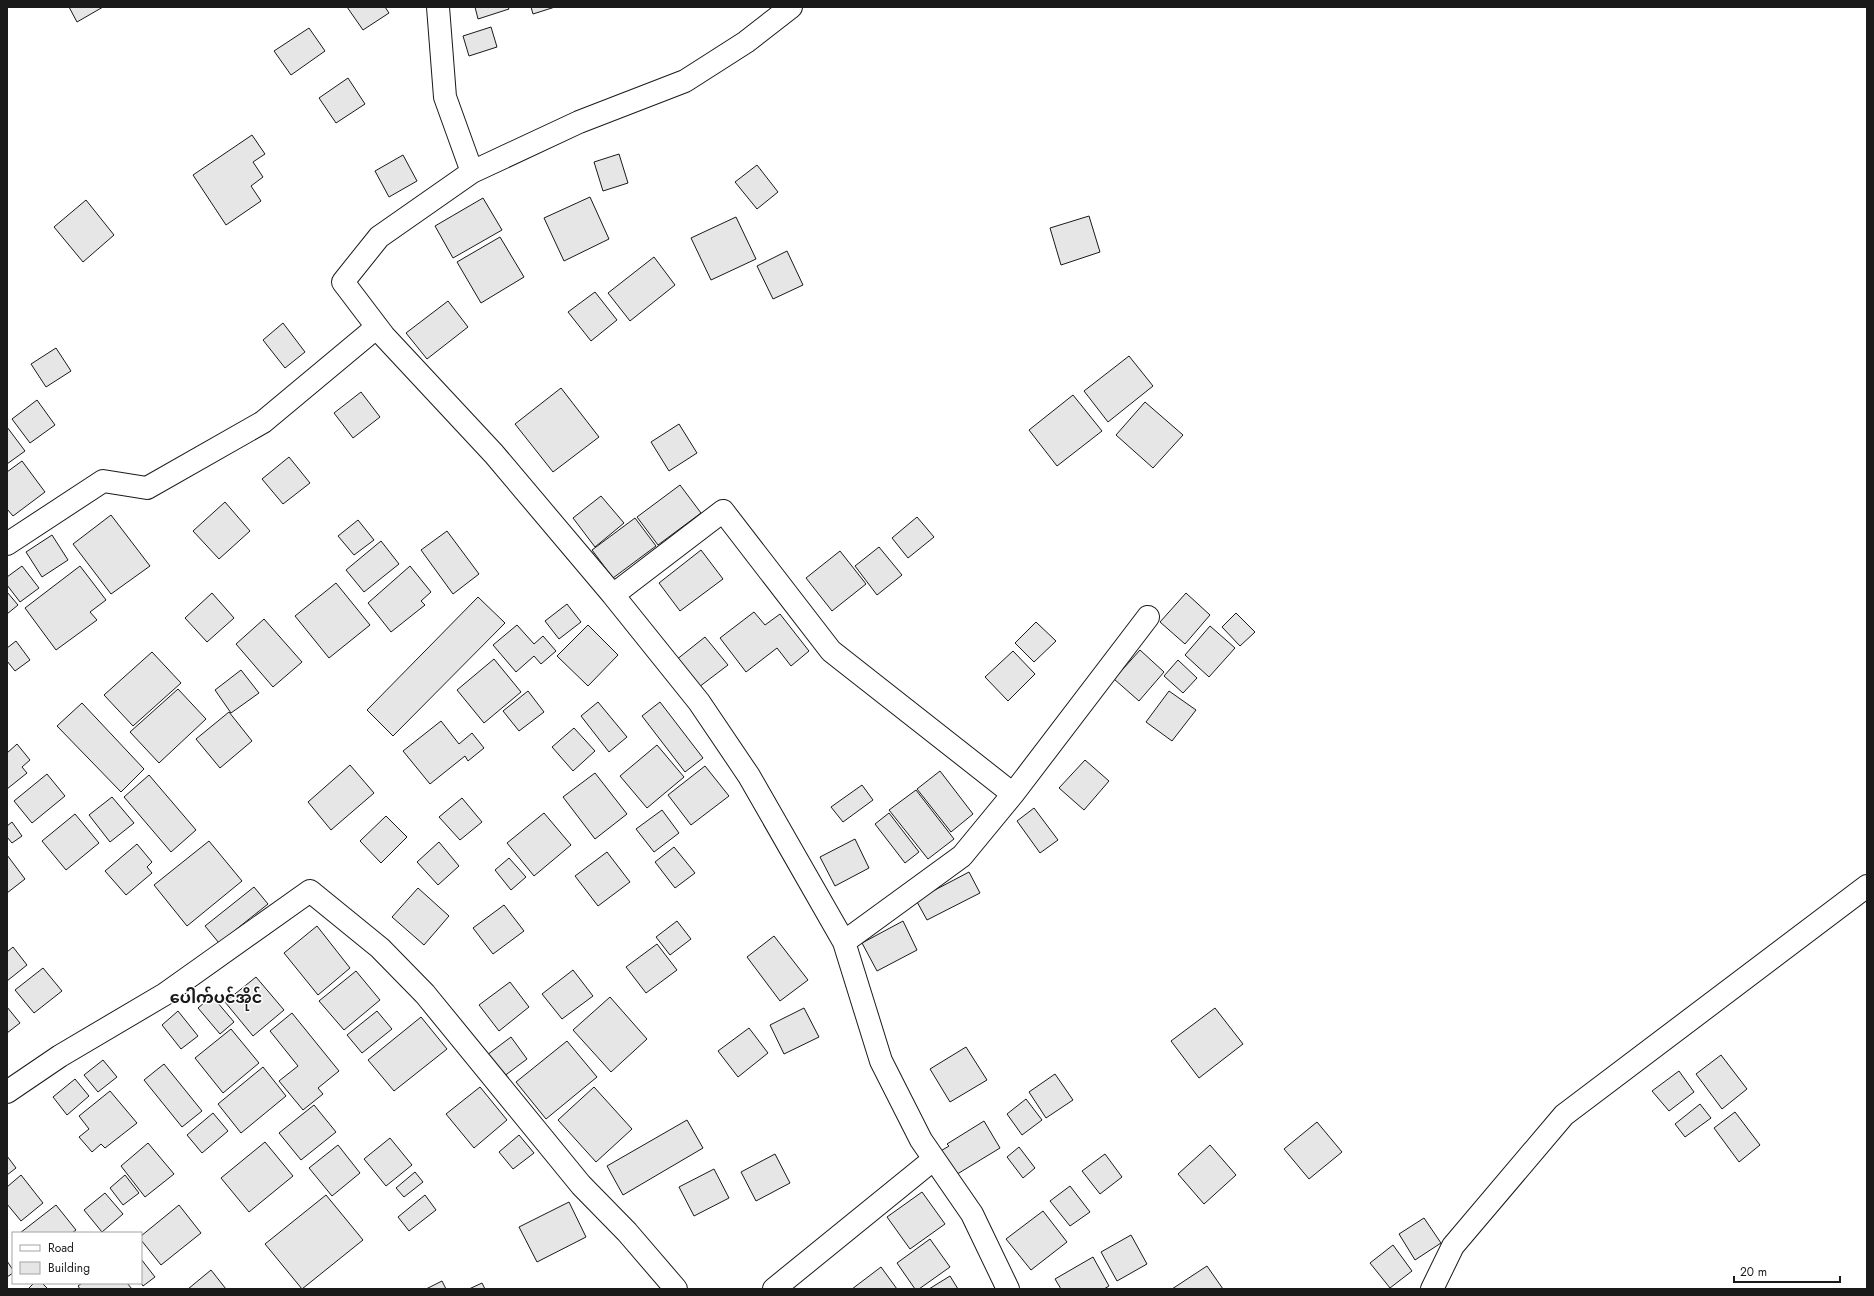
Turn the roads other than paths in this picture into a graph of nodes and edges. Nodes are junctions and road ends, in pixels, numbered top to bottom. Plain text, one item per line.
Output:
1 (438, 7) edge
2 (791, 7) edge
3 (472, 172) junction
4 (377, 327) junction
5 (7, 544) edge
6 (613, 595) junction
7 (1148, 617) dead end
8 (1014, 794) junction
9 (1867, 886) edge
10 (844, 942) junction
11 (7, 1092) edge
12 (934, 1159) junction
13 (1428, 1287) edge
14 (676, 1289) edge
15 (774, 1289) edge
16 (1008, 1289) edge

1 - 3 street
2 - 3 street
3 - 4 street
4 - 5 street
4 - 6 street
6 - 8 street
6 - 10 street
7 - 8 street
8 - 10 street
9 - 13 street
10 - 12 street
11 - 14 street
12 - 15 street
12 - 16 street

